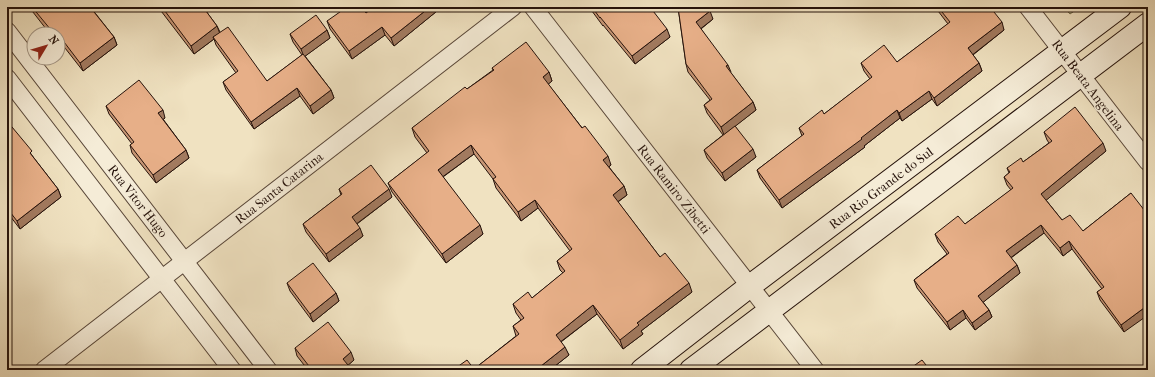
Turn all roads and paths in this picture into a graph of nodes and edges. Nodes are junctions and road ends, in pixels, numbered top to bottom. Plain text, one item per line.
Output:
1 (513, 7) edge
2 (533, 7) edge
3 (1028, 7) edge
4 (1120, 7) edge
5 (1148, 24) edge
6 (7, 31) edge
7 (1062, 51) junction
8 (1081, 76) junction
9 (7, 78) edge
10 (1148, 162) edge
11 (184, 261) junction
12 (162, 279) junction
13 (750, 286) junction
14 (768, 310) junction
15 (44, 370) edge
16 (232, 370) edge
17 (268, 370) edge
18 (642, 370) edge
19 (691, 370) edge
20 (815, 370) edge

1 - 11 street, Rua Santa Catarina
2 - 13 street, Rua Ramiro Zibetti
3 - 7 street, Rua Beata Angelina
4 - 7 street, Rua Rio Grande do Sul
5 - 8 street
6 - 11 street, Rua Vitor Hugo
7 - 8 street, Rua Beata Angelina
7 - 13 street, Rua Rio Grande do Sul
8 - 10 street, Rua Beata Angelina
8 - 14 street
9 - 12 street
11 - 12 street, Rua Santa Catarina
11 - 17 street, Rua Vitor Hugo
12 - 15 street, Rua Santa Catarina
12 - 16 street
13 - 14 street, Rua Ramiro Zibetti
13 - 18 street, Rua Rio Grande do Sul
14 - 19 street
14 - 20 street, Rua Ramiro Zibetti

